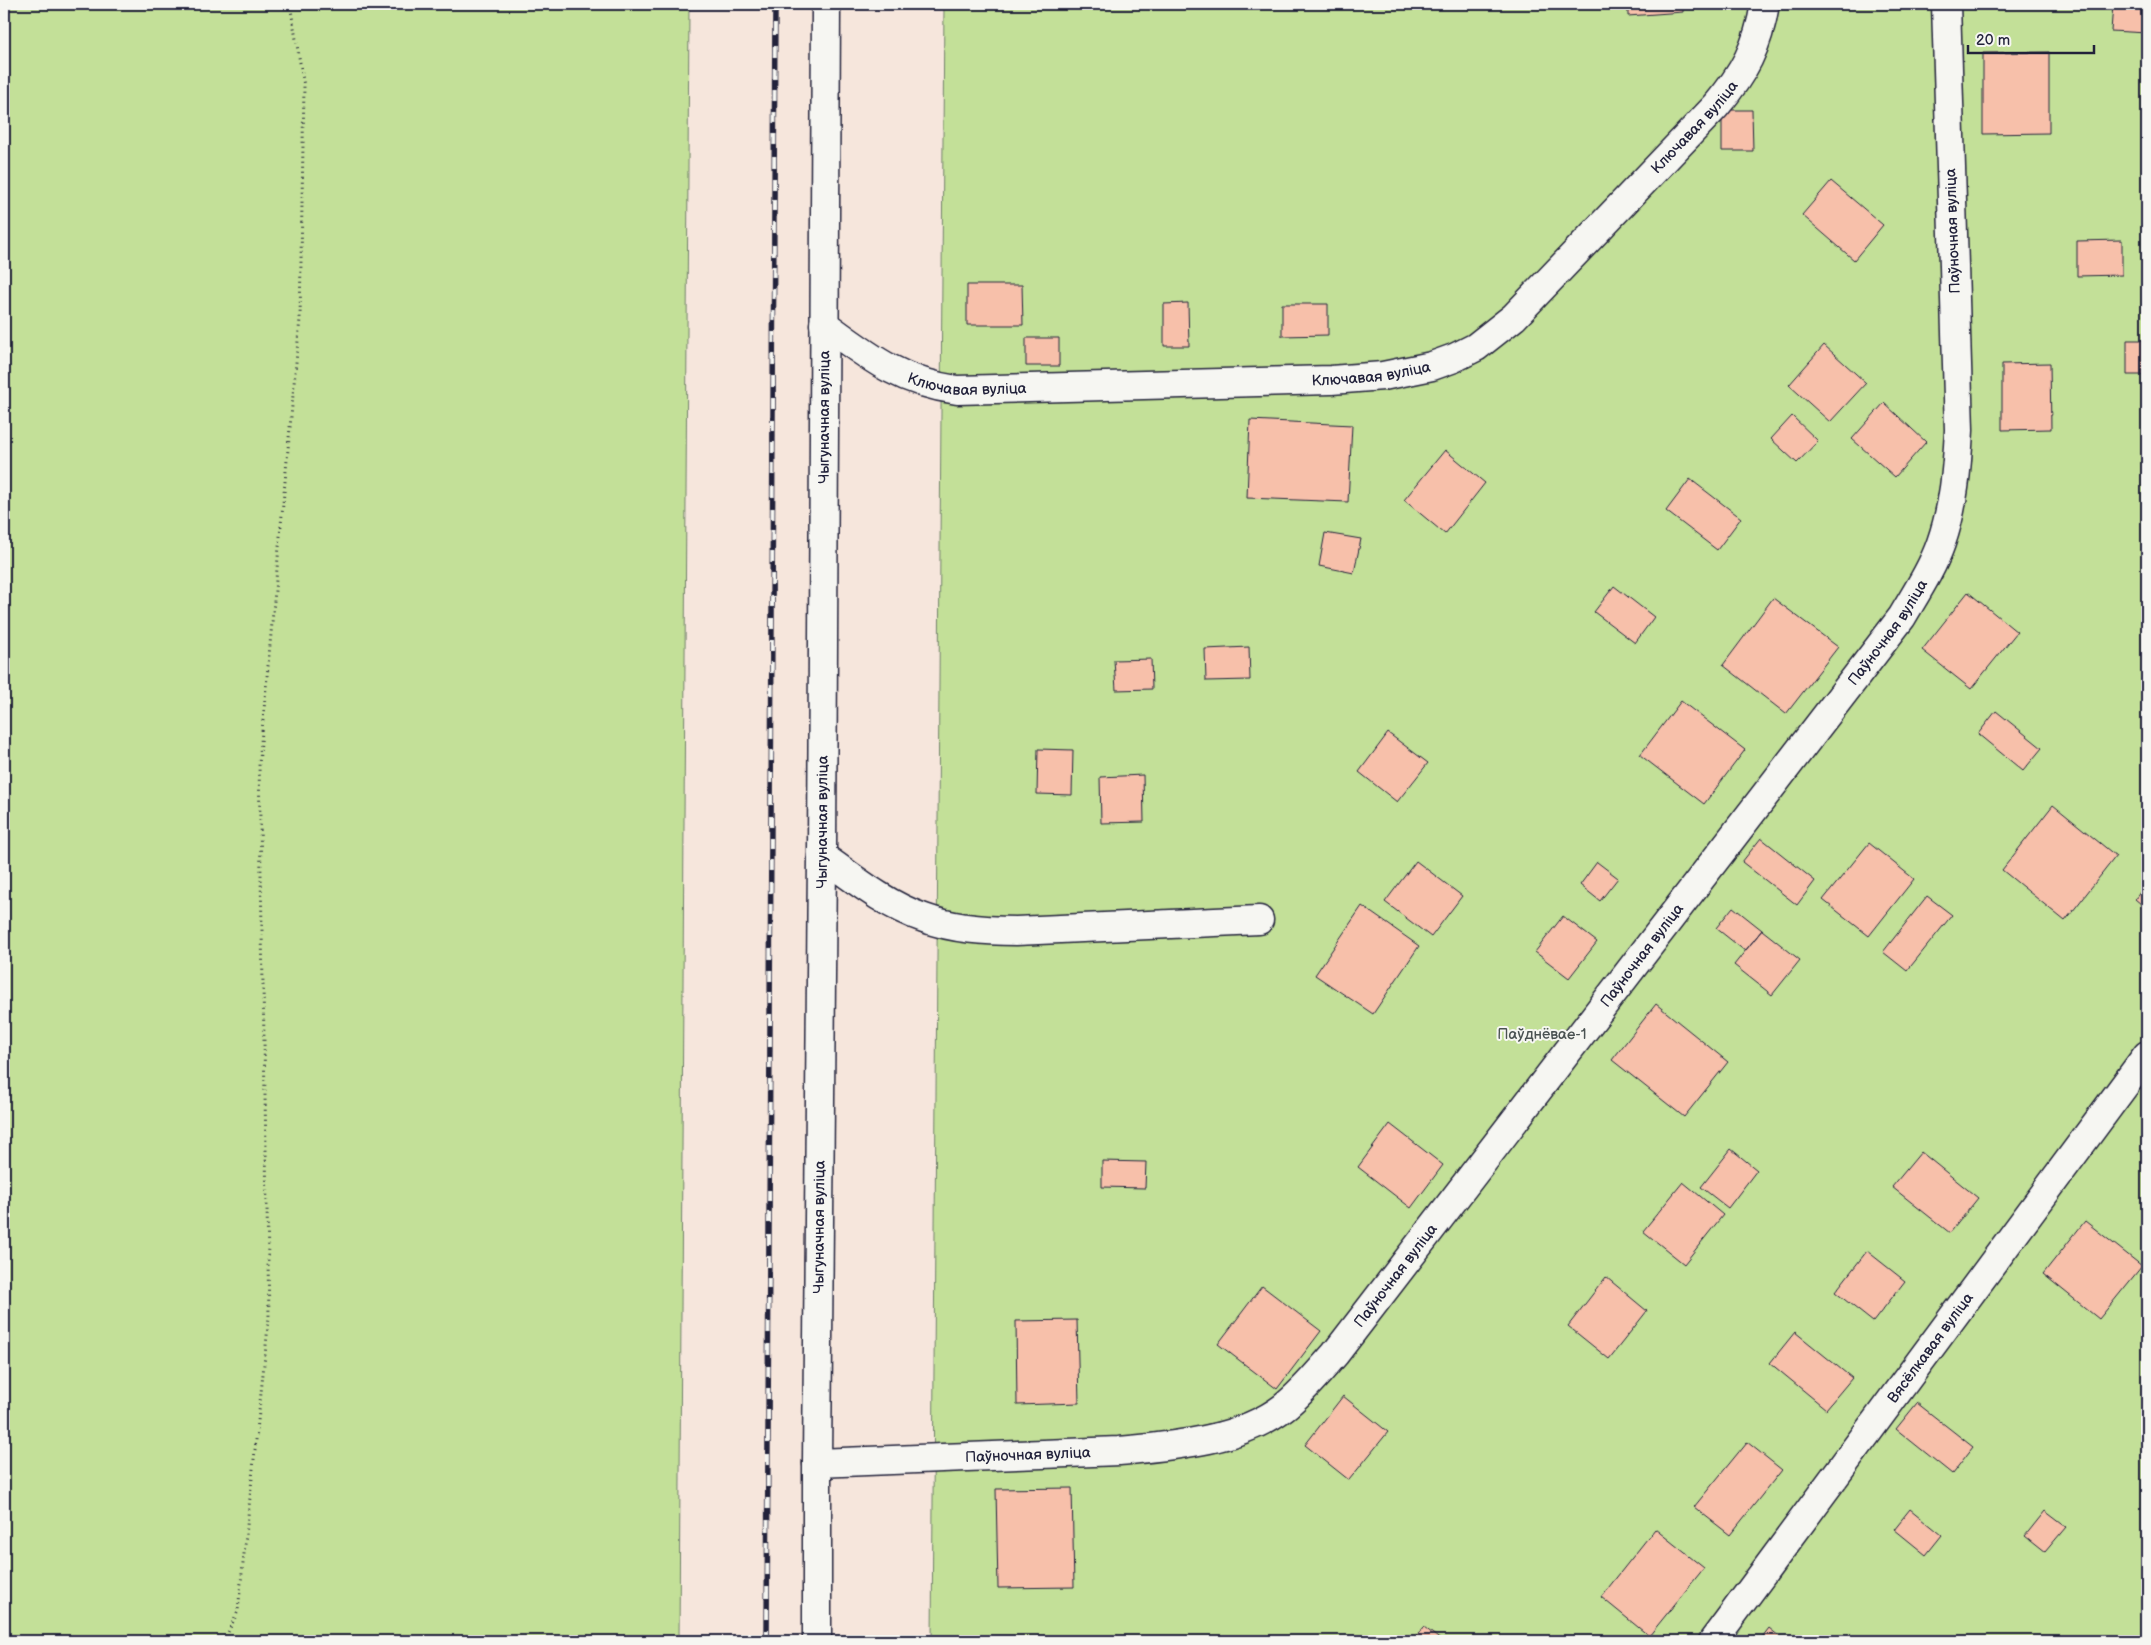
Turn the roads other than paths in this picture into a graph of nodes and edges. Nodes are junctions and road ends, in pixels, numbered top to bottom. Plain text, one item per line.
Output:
1 (826, 4) edge
2 (1765, 4) edge
3 (1946, 4) edge
4 (824, 324) junction
5 (822, 856) junction
6 (1260, 920) dead end
7 (2147, 1055) edge
8 (816, 1463) junction
9 (817, 1641) edge
10 (1713, 1641) edge

1 - 4 lane, Чыгуначная вуліца
2 - 4 lane, Ключавая вуліца
3 - 8 lane, Паўночная вуліца
4 - 5 lane, Чыгуначная вуліца
5 - 6 lane
5 - 8 lane, Чыгуначная вуліца
7 - 10 lane, Вясёлкавая вуліца
8 - 9 lane, Чыгуначная вуліца

